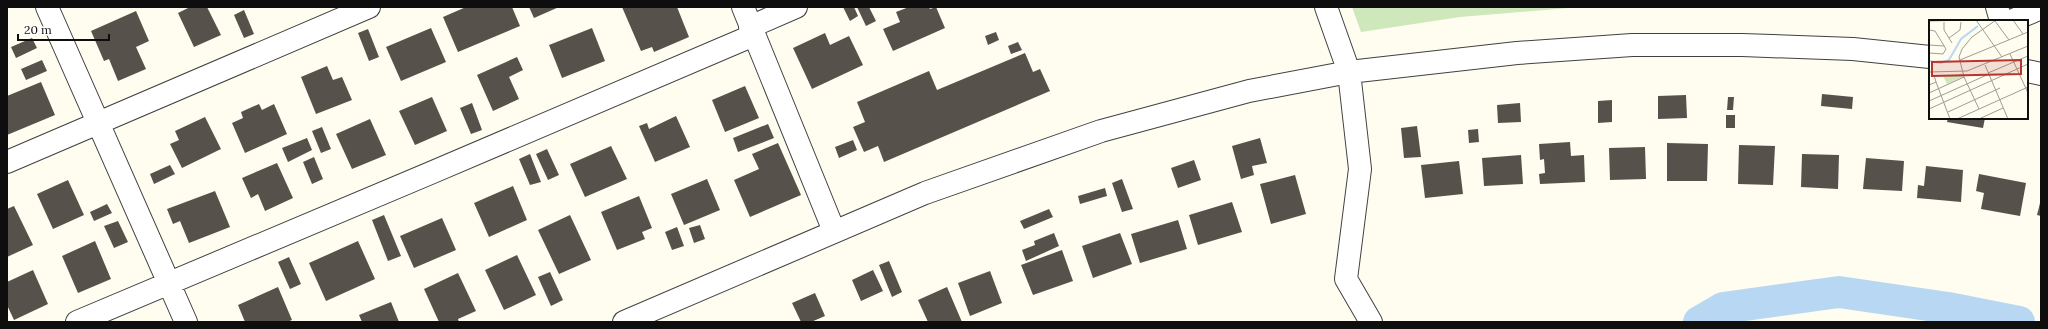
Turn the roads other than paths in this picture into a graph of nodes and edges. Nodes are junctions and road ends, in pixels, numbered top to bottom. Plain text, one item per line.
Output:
1 (47, 7) edge
2 (369, 7) edge
3 (796, 7) edge
4 (1326, 7) edge
5 (1997, 7) edge
6 (2041, 8) edge
7 (2002, 20) edge
8 (2013, 20) edge
9 (749, 23) edge
10 (1929, 57) edge
11 (2028, 71) edge
12 (1349, 72) junction
13 (2041, 74) edge
14 (97, 124) junction
15 (7, 162) edge
16 (834, 231) junction
17 (169, 284) junction
18 (77, 322) edge
19 (186, 322) edge
20 (624, 322) edge
21 (1371, 322) edge

1 - 14 street
2 - 14 street
3 - 9 street
4 - 12 street
5 - 7 street
6 - 8 street
9 - 16 street
9 - 17 street
10 - 12 street
11 - 13 street
12 - 16 street
12 - 21 street
14 - 15 street
14 - 17 street
16 - 20 street
17 - 18 street
17 - 19 street

